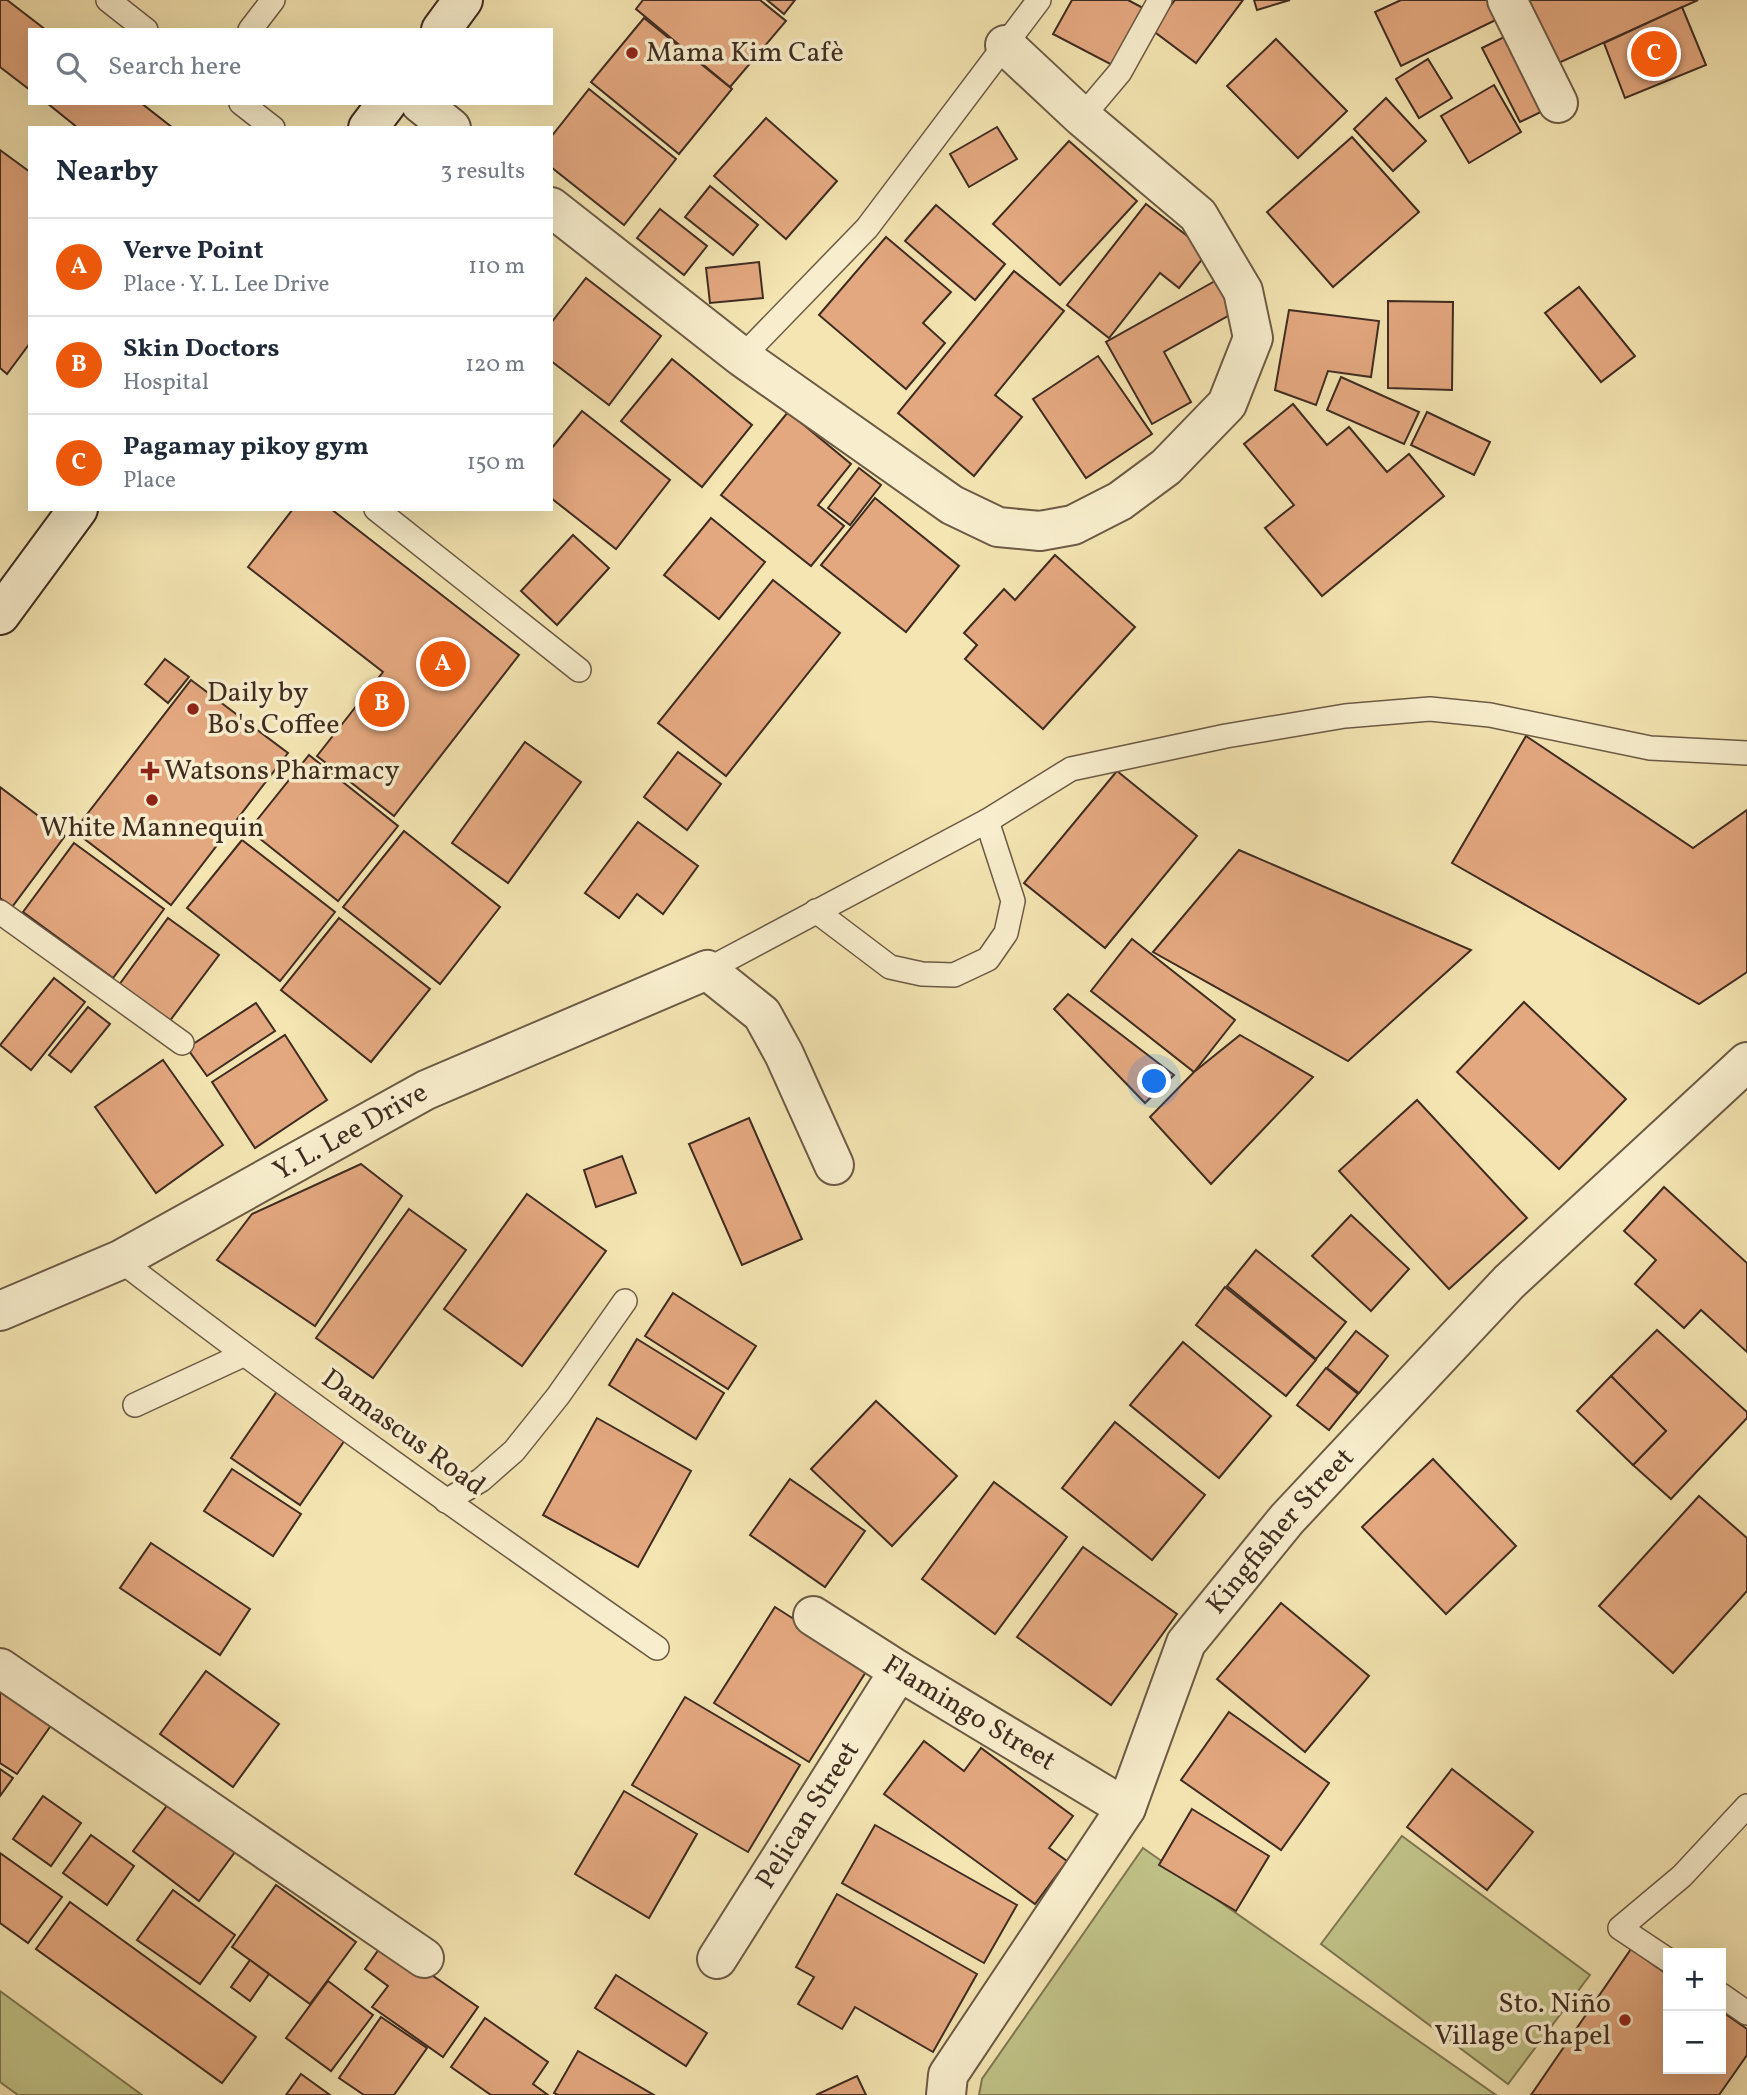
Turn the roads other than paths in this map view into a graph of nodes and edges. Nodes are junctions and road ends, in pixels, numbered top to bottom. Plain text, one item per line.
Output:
1 (108, 0) edge
2 (273, 0) edge
3 (463, 0) edge
4 (1039, 0) edge
5 (1160, 0) edge
6 (1507, 0) edge
7 (143, 28) edge
8 (252, 28) edge
9 (442, 28) edge
10 (1005, 45) junction
11 (1558, 103) dead end
12 (244, 105) edge
13 (385, 105) edge
14 (422, 105) edge
15 (1082, 117) junction
16 (270, 126) edge
17 (370, 126) edge
18 (449, 126) edge
19 (553, 209) edge
20 (742, 357) junction
21 (76, 511) edge
22 (379, 511) edge
23 (6, 593) edge
24 (579, 670) dead end
25 (1747, 754) edge
26 (987, 821) junction
27 (816, 911) junction
28 (0, 912) edge
29 (707, 970) junction
30 (182, 1043) dead end
31 (1747, 1062) edge
32 (834, 1166) dead end
33 (120, 1260) junction
34 (625, 1301) dead end
35 (0, 1311) edge
36 (243, 1355) junction
37 (135, 1405) dead end
38 (446, 1501) junction
39 (813, 1616) dead end
40 (657, 1648) dead end
41 (0, 1668) edge
42 (899, 1671) junction
43 (1747, 1806) edge
44 (1126, 1808) junction
45 (1663, 1957) edge
46 (424, 1958) dead end
47 (717, 1959) dead end
48 (1726, 1998) edge
49 (1747, 2013) edge
50 (946, 2095) edge

1 - 7 lane
2 - 8 lane
3 - 9 street
4 - 10 lane
5 - 15 lane
6 - 11 street
10 - 15 street
10 - 20 lane
12 - 16 lane
13 - 17 street
14 - 18 street
15 - 20 street
19 - 20 street
21 - 23 street
22 - 24 lane
25 - 26 lane
26 - 27 lane
26 - 27 lane
27 - 29 lane
28 - 30 lane
29 - 32 street
29 - 33 street, Y. L. Lee Drive
31 - 44 street, Kingfisher Street
33 - 35 street, Y. L. Lee Drive
33 - 36 lane, Damascus Road
34 - 38 lane
36 - 37 lane
36 - 38 lane, Damascus Road
38 - 40 lane, Damascus Road
39 - 42 street, Flamingo Street
41 - 46 street
42 - 44 street, Flamingo Street
42 - 47 street, Pelican Street
43 - 45 lane
44 - 50 street, Kingfisher Street
48 - 49 lane

